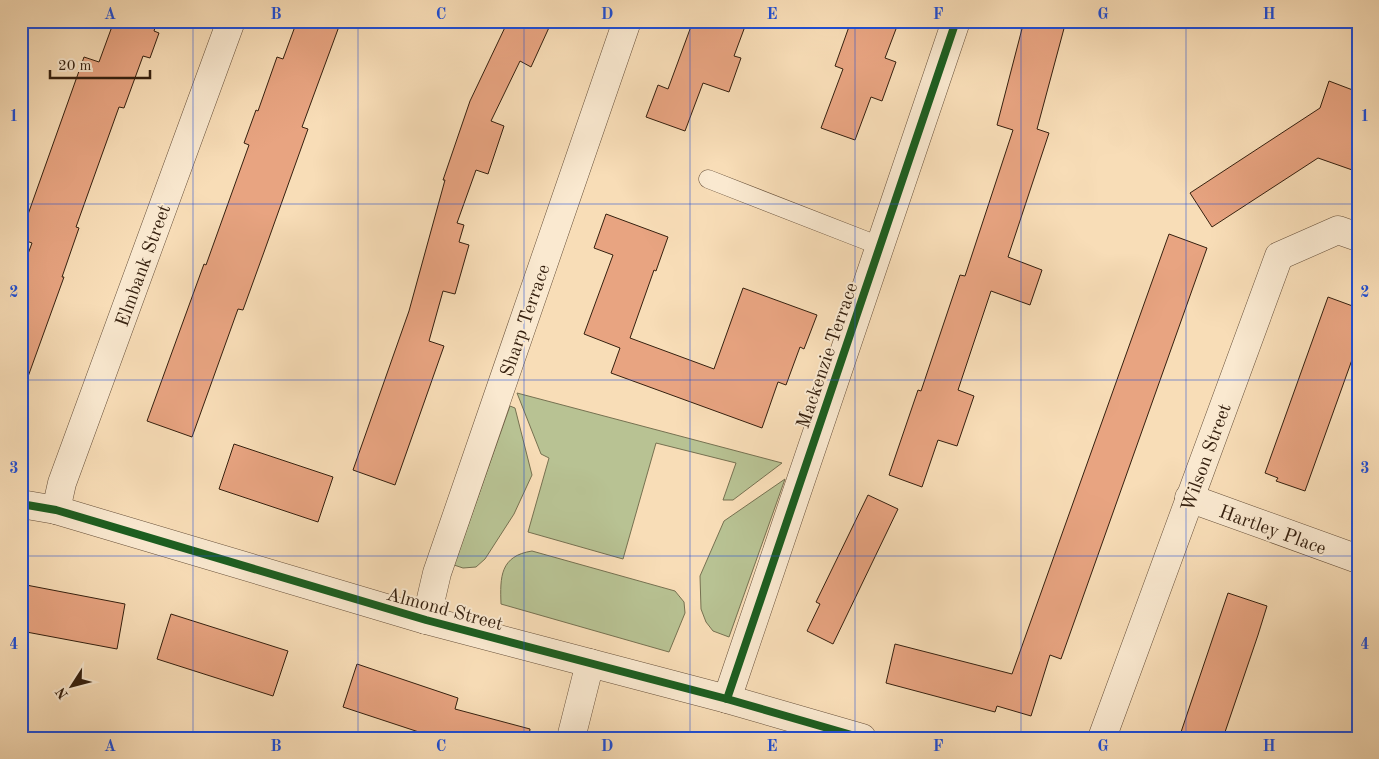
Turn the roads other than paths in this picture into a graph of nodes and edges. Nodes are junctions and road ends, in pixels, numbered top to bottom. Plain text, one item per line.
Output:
1 (231, 21) edge
2 (627, 21) edge
3 (956, 21) edge
4 (708, 179) dead end
5 (1358, 237) edge
6 (880, 246) junction
7 (1189, 498) junction
8 (21, 504) edge
9 (56, 510) junction
10 (1358, 559) edge
11 (426, 620) junction
12 (590, 663) junction
13 (727, 699) junction
14 (571, 738) edge
15 (862, 738) edge
16 (1102, 738) edge

1 - 9 street, Elmbank Street
2 - 11 street, Sharp Terrace
3 - 6 street, Mackenzie Terrace
4 - 6 lane
5 - 7 street, Wilson Street
6 - 13 street, Mackenzie Terrace
7 - 10 street, Hartley Place
7 - 16 street, Wilson Street
8 - 9 street, Almond Street
9 - 11 street, Almond Street
11 - 12 street, Almond Street
12 - 13 street, Almond Street
12 - 14 street
13 - 15 street, Almond Street

